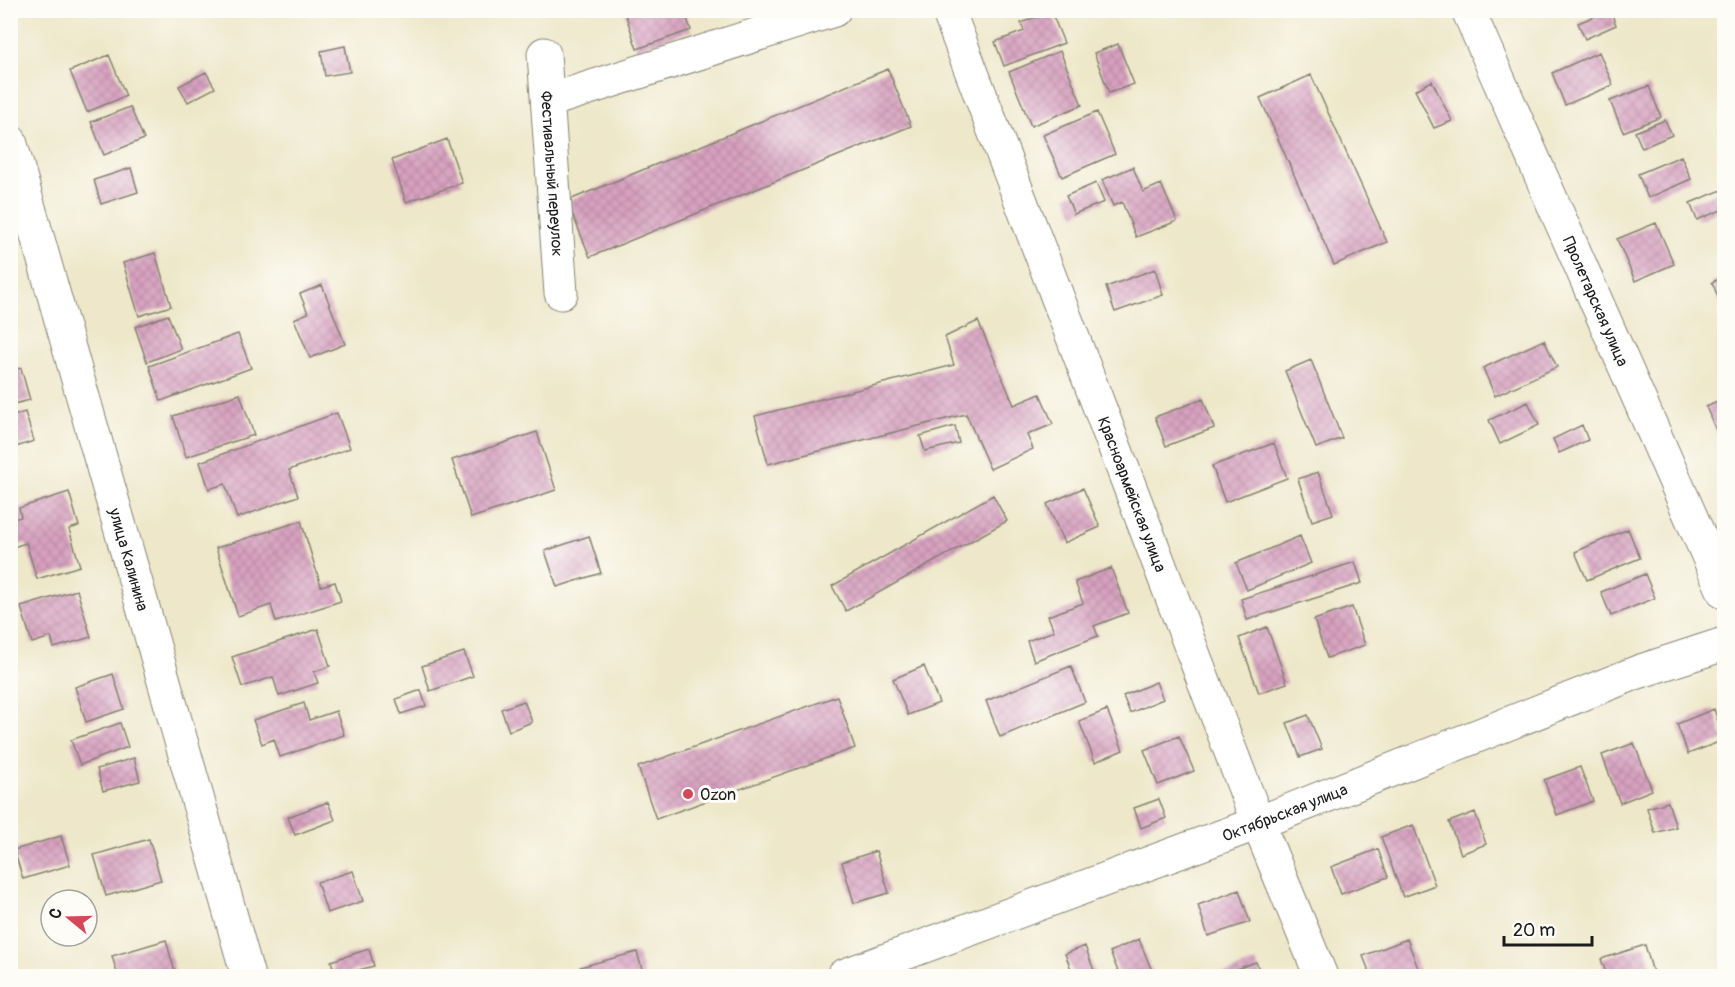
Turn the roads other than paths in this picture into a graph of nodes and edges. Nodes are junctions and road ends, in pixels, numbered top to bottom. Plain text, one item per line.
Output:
1 (834, 10) edge
2 (948, 10) edge
3 (1468, 10) edge
4 (544, 54) dead end
5 (548, 101) junction
6 (10, 141) edge
7 (561, 292) dead end
8 (1725, 592) edge
9 (1725, 644) edge
10 (1258, 823) junction
11 (248, 976) edge
12 (843, 976) edge
13 (1321, 976) edge

1 - 5 street
2 - 10 street, Красноармейская улица
3 - 8 street, Пролетарская улица
4 - 5 street, Фестивальный переулок
5 - 7 street, Фестивальный переулок
6 - 11 street, улица Калинина
9 - 10 street, Октябрьская улица
10 - 12 street, Октябрьская улица
10 - 13 street, Красноармейская улица

